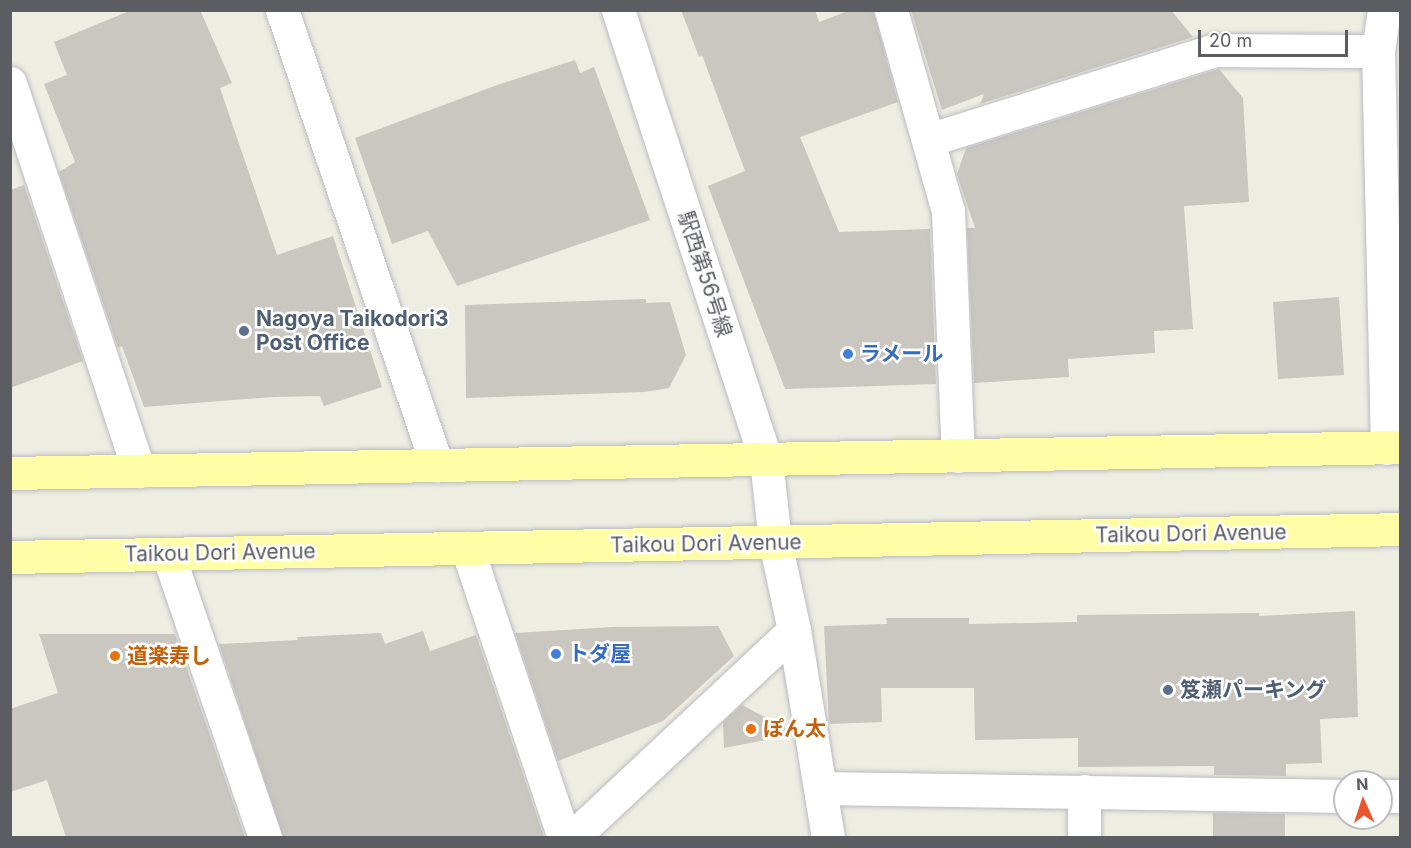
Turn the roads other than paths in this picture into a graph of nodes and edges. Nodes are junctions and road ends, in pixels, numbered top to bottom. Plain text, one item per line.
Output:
1 (282, 10) edge
2 (618, 10) edge
3 (891, 10) edge
4 (1384, 10) edge
5 (1378, 51) junction
6 (10, 83) edge
7 (1390, 84) edge
8 (928, 140) junction
9 (1394, 448) edge
10 (958, 456) junction
11 (766, 459) junction
12 (437, 465) junction
13 (139, 471) junction
14 (10, 473) edge
15 (1401, 529) edge
16 (775, 542) junction
17 (467, 548) junction
18 (168, 554) junction
19 (10, 557) edge
20 (794, 630) junction
21 (821, 788) junction
22 (1084, 791) junction
23 (1333, 796) edge
24 (265, 837) edge
25 (564, 837) edge
26 (572, 837) edge
27 (828, 837) edge
28 (1084, 837) edge

1 - 12 street
2 - 11 street, 駅西第56号線
3 - 8 street
4 - 5 street
5 - 7 street
5 - 8 street
6 - 13 street
7 - 9 street
8 - 10 street
9 - 10 main road
10 - 11 main road
11 - 12 main road
11 - 16 street, 駅西第56号線
12 - 13 main road
13 - 14 main road
15 - 16 main road, Taikou Dori Avenue
16 - 17 main road, Taikou Dori Avenue
16 - 20 street, 駅西第56号線
17 - 18 main road, Taikou Dori Avenue
17 - 25 street
18 - 19 main road, Taikou Dori Avenue
18 - 24 street
20 - 21 street, 駅西第56号線
20 - 26 street
21 - 22 street
21 - 27 street, 駅西第56号線
22 - 23 street
22 - 28 street

